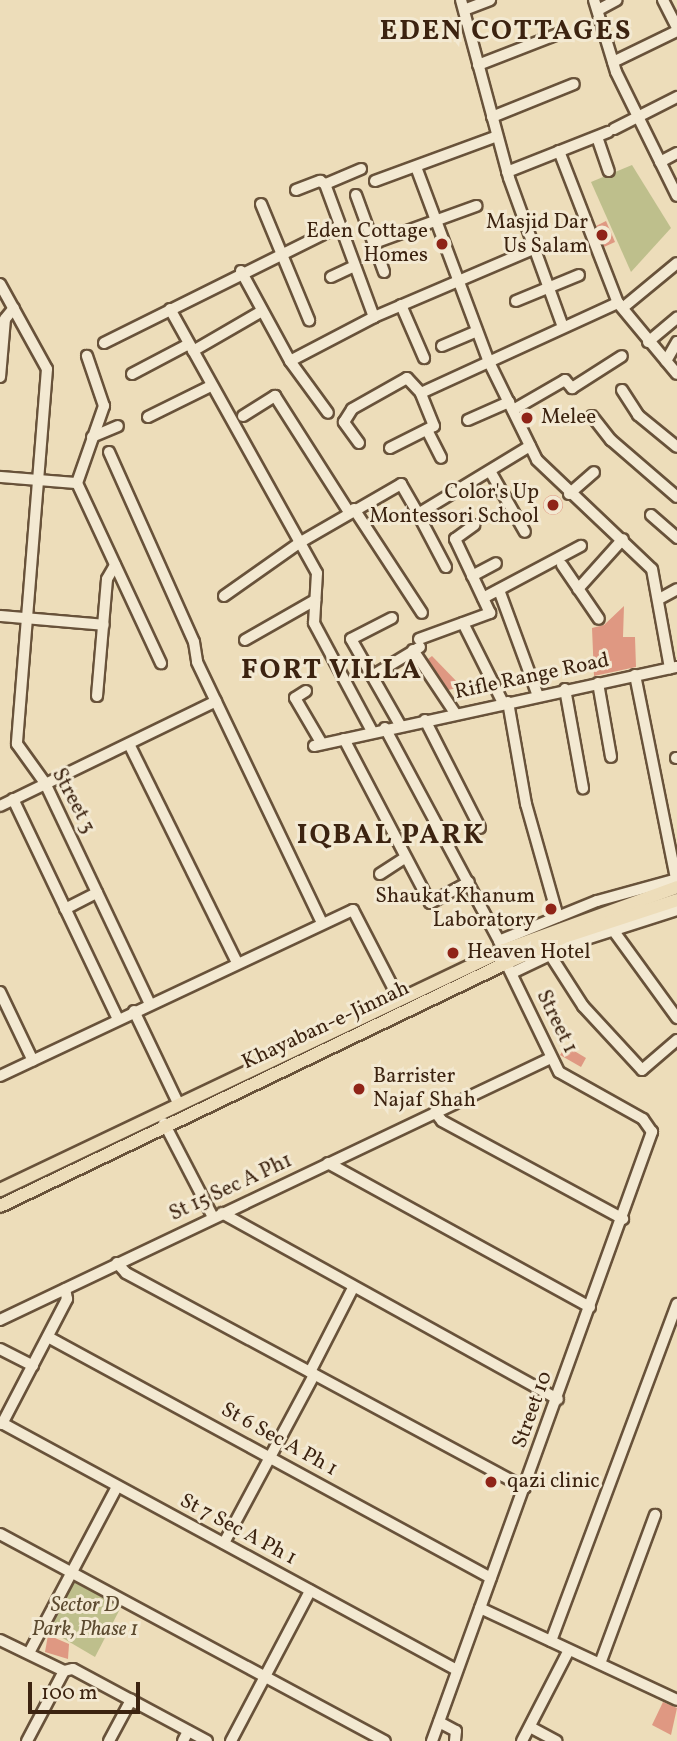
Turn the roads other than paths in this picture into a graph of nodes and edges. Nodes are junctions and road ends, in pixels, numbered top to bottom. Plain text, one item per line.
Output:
1 (490, 0) edge
2 (617, 0) edge
3 (663, 0) edge
4 (462, 5) edge
5 (596, 5) edge
6 (677, 29) edge
7 (564, 32) dead end
8 (613, 62) junction
9 (478, 65) junction
10 (574, 84) dead end
11 (677, 97) edge
12 (638, 116) junction
13 (492, 117) junction
14 (497, 136) junction
15 (597, 137) junction
16 (559, 151) junction
17 (677, 153) edge
18 (660, 162) junction
19 (416, 167) junction
20 (361, 169) dead end
21 (608, 171) dead end
22 (508, 175) junction
23 (375, 181) dead end
24 (325, 184) junction
25 (296, 190) dead end
26 (356, 195) dead end
27 (677, 196) edge
28 (261, 204) dead end
29 (476, 206) dead end
30 (435, 221) junction
31 (340, 226) junction
32 (374, 243) junction
33 (536, 248) junction
34 (279, 253) junction
35 (677, 263) edge
36 (355, 266) junction
37 (241, 271) junction
38 (384, 272) dead end
39 (579, 275) dead end
40 (331, 276) dead end
41 (457, 282) junction
42 (0, 284) edge
43 (550, 288) junction
44 (516, 301) dead end
45 (621, 304) junction
46 (401, 305) junction
47 (14, 308) junction
48 (170, 309) junction
49 (262, 311) junction
50 (374, 317) junction
51 (677, 318) edge
52 (309, 320) dead end
53 (563, 327) junction
54 (477, 331) junction
55 (648, 342) junction
56 (677, 342) edge
57 (104, 343) dead end
58 (442, 346) dead end
59 (191, 347) junction
60 (87, 356) dead end
61 (622, 356) dead end
62 (424, 358) dead end
63 (290, 361) junction
64 (666, 361) junction
65 (489, 362) junction
66 (132, 374) dead end
67 (677, 374) edge
68 (0, 377) edge
69 (211, 386) junction
70 (622, 390) dead end
71 (421, 393) junction
72 (511, 406) junction
73 (328, 414) dead end
74 (148, 416) dead end
75 (243, 416) dead end
76 (592, 416) dead end
77 (468, 420) dead end
78 (118, 426) dead end
79 (427, 430) junction
80 (89, 439) junction
81 (675, 440) edge
82 (359, 443) dead end
83 (530, 446) junction
84 (390, 447) dead end
85 (110, 452) dead end
86 (441, 458) dead end
87 (490, 471) junction
88 (594, 472) dead end
89 (0, 477) edge
90 (38, 480) junction
91 (77, 483) junction
92 (569, 494) junction
93 (677, 497) edge
94 (352, 510) junction
95 (418, 514) junction
96 (651, 515) dead end
97 (474, 525) dead end
98 (525, 531) dead end
99 (677, 538) edge
100 (622, 539) junction
101 (299, 543) junction
102 (581, 546) dead end
103 (496, 563) dead end
104 (115, 565) junction
105 (562, 565) dead end
106 (446, 567) dead end
107 (472, 576) junction
108 (579, 589) junction
109 (677, 589) edge
110 (499, 590) junction
111 (224, 596) dead end
112 (483, 598) junction
113 (661, 598) junction
114 (315, 600) junction
115 (294, 612) junction
116 (422, 614) dead end
117 (0, 616) edge
118 (392, 618) dead end
119 (26, 619) junction
120 (599, 619) dead end
121 (314, 623) junction
122 (463, 623) junction
123 (104, 625) junction
124 (245, 640) dead end
125 (417, 645) junction
126 (161, 663) dead end
127 (674, 667) edge
128 (635, 675) junction
129 (372, 676) junction
130 (598, 683) junction
131 (565, 689) junction
132 (306, 691) dead end
133 (97, 696) dead end
134 (538, 696) junction
135 (216, 701) junction
136 (506, 702) junction
137 (455, 713) junction
138 (425, 720) junction
139 (400, 725) junction
140 (385, 728) junction
141 (372, 732) junction
142 (344, 738) junction
143 (129, 744) junction
144 (611, 757) dead end
145 (45, 783) junction
146 (583, 788) dead end
147 (13, 799) junction
148 (0, 806) edge
149 (480, 828) dead end
150 (405, 858) junction
151 (380, 874) dead end
152 (469, 882) junction
153 (677, 882) edge
154 (97, 893) junction
155 (677, 900) edge
156 (65, 909) junction
157 (677, 910) edge
158 (558, 917) junction
159 (322, 923) junction
160 (613, 930) junction
161 (549, 953) junction
162 (505, 957) junction
163 (237, 963) junction
164 (0, 992) edge
165 (399, 999) junction
166 (150, 1004) junction
167 (134, 1011) junction
168 (677, 1018) edge
169 (118, 1019) junction
170 (677, 1040) edge
171 (551, 1058) junction
172 (33, 1061) junction
173 (0, 1076) edge
174 (179, 1105) junction
175 (435, 1112) junction
176 (164, 1123) junction
177 (652, 1132) joint
178 (122, 1138) junction
179 (328, 1163) junction
180 (0, 1180) edge
181 (0, 1189) edge
182 (0, 1198) edge
183 (0, 1206) edge
184 (218, 1215) junction
185 (623, 1219) junction
186 (117, 1263) junction
187 (353, 1288) junction
188 (65, 1289) junction
189 (677, 1304) edge
190 (590, 1307) junction
191 (0, 1320) edge
192 (48, 1337) junction
193 (0, 1349) edge
194 (33, 1366) junction
195 (312, 1373) junction
196 (558, 1399) junction
197 (1, 1423) edge
198 (270, 1458) junction
199 (117, 1487) junction
200 (525, 1488) junction
201 (655, 1516) dead end
202 (0, 1534) edge
203 (224, 1543) junction
204 (74, 1573) junction
205 (491, 1578) junction
206 (310, 1591) junction
207 (480, 1608) junction
208 (0, 1640) edge
209 (551, 1641) junction
210 (568, 1652) junction
211 (29, 1653) junction
212 (601, 1661) junction
213 (457, 1670) junction
214 (64, 1671) junction
215 (265, 1678) junction
216 (131, 1700) junction
217 (677, 1700) edge
218 (677, 1706) edge
219 (439, 1722) junction
220 (530, 1727) junction
221 (188, 1731) junction
222 (27, 1741) edge
223 (109, 1741) edge
224 (183, 1741) edge
225 (207, 1741) edge
226 (231, 1741) edge
227 (385, 1741) edge
228 (432, 1741) edge
229 (455, 1741) edge
230 (522, 1741) edge
231 (556, 1741) edge

1 - 4 street
2 - 5 street
3 - 6 street
4 - 9 street
5 - 8 street
6 - 8 street
7 - 9 street
8 - 12 street
9 - 13 street
10 - 13 street
11 - 12 street
12 - 15 street
12 - 18 street
13 - 14 street
14 - 19 street
14 - 22 street
15 - 16 street
15 - 21 street
16 - 22 street
16 - 45 street
17 - 18 street
18 - 27 street
19 - 23 street
19 - 30 street
20 - 24 street
22 - 33 street
24 - 25 street
24 - 31 street
26 - 32 street
28 - 34 street
29 - 30 street
30 - 32 street
30 - 41 street
31 - 34 street
31 - 36 street
32 - 38 street
33 - 41 street
33 - 43 street
34 - 37 street
34 - 52 street
35 - 45 street
36 - 40 street
36 - 50 street
37 - 48 street
37 - 49 street
39 - 43 street
41 - 46 street
41 - 54 street
42 - 47 street, Street 3
43 - 44 street
43 - 53 street
45 - 53 street
45 - 55 street
46 - 50 street
46 - 62 street
47 - 68 street
47 - 90 street, Street 3
48 - 57 street
48 - 59 street
49 - 59 street
49 - 63 street
50 - 63 street
51 - 55 street
53 - 65 street
54 - 58 street
54 - 65 street
55 - 64 street
56 - 64 street
59 - 66 street
59 - 69 street
60 - 80 street
61 - 72 street
63 - 73 street
64 - 67 street
65 - 71 street
65 - 72 street
69 - 74 street
69 - 101 street
70 - 81 street
71 - 79 street
71 - 82 street
72 - 77 street
72 - 83 street
75 - 94 street
76 - 93 street
78 - 80 street
79 - 84 street
79 - 86 street
80 - 91 street
83 - 87 street
83 - 92 street
85 - 135 street
87 - 95 street
87 - 98 street
88 - 92 street
89 - 90 street
90 - 91 street
90 - 119 street, Street 3
91 - 104 street
92 - 100 street
94 - 95 street
94 - 101 street
94 - 116 street
95 - 106 street
96 - 99 street
97 - 107 street
100 - 108 street
100 - 113 street
101 - 111 street
101 - 114 street
102 - 110 street
103 - 107 street
104 - 123 street
104 - 126 street
105 - 108 street
107 - 112 street
108 - 120 street
109 - 113 street
110 - 112 street
110 - 134 street
112 - 122 street
113 - 127 street
114 - 115 street
114 - 121 street
115 - 121 street
115 - 124 street
117 - 119 street
118 - 129 street
119 - 123 street
119 - 145 street, Street 3
121 - 141 street
122 - 125 street
122 - 136 street
123 - 133 street
125 - 129 street
125 - 137 street
127 - 128 street, Rifle Range Road
128 - 130 street, Rifle Range Road
128 - 153 street
129 - 139 street
130 - 131 street, Rifle Range Road
130 - 144 street
131 - 134 street, Rifle Range Road
131 - 146 street
132 - 142 street, Rifle Range Road
134 - 136 street, Rifle Range Road
135 - 143 street
135 - 159 street
136 - 137 street, Rifle Range Road
136 - 158 street
137 - 138 street, Rifle Range Road
138 - 139 street, Rifle Range Road
138 - 149 street
139 - 140 street, Rifle Range Road
140 - 141 street, Rifle Range Road
140 - 152 street, Street 1
141 - 142 street, Rifle Range Road
142 - 150 street
143 - 145 street
143 - 163 street
145 - 147 street
145 - 154 street, Street 3
147 - 148 street
147 - 156 street
150 - 151 street
150 - 152 street
152 - 162 street, Street 1
153 - 158 street
153 - 162 main road, Khayaban-e-Jinnah
154 - 156 street
154 - 166 street, Street 3
155 - 162 main road, Khayaban-e-Jinnah
156 - 169 street
157 - 160 street
158 - 162 street
159 - 163 street
159 - 165 street
160 - 161 street
160 - 168 street
161 - 162 street
161 - 170 street
162 - 165 main road, Khayaban-e-Jinnah
162 - 171 street, Street 1
162 - 176 main road, Khayaban-e-Jinnah
163 - 166 street
164 - 172 street
165 - 174 main road, Khayaban-e-Jinnah
166 - 167 street
167 - 169 street
167 - 174 street
169 - 172 street
171 - 175 street, St 15 Sec A Ph1
171 - 177 street, Street 1
172 - 173 street
174 - 178 main road, Khayaban-e-Jinnah
175 - 179 street, St 15 Sec A Ph1
175 - 185 street
176 - 178 main road, Khayaban-e-Jinnah
176 - 184 street
177 - 185 street, Street 10
178 - 180 main road
178 - 181 main road, Khayaban-e-Jinnah
178 - 182 main road
178 - 183 main road, Khayaban-e-Jinnah
179 - 184 street, St 15 Sec A Ph1
179 - 190 street
184 - 186 street, St 15 Sec A Ph1
184 - 187 street
185 - 190 street, Street 10
186 - 188 street, St 15 Sec A Ph1
186 - 195 street
187 - 195 street
187 - 196 street
188 - 191 street, St 15 Sec A Ph1
188 - 192 street
189 - 209 street
190 - 196 street, Street 10
192 - 194 street
192 - 198 street, St 6 Sec A Ph 1
193 - 194 street
194 - 197 street
195 - 198 street
195 - 200 street
196 - 200 street, Street 10
197 - 199 street, St 7 Sec A Ph 1
198 - 203 street
198 - 205 street, St 6 Sec A Ph 1
199 - 203 street, St 7 Sec A Ph 1
199 - 204 street
200 - 205 street, Street 10
201 - 212 street
202 - 204 street
203 - 206 street, St 7 Sec A Ph 1
204 - 211 street
204 - 215 street
205 - 207 street, Street 10
206 - 213 street, St 7 Sec A Ph 1
206 - 215 street
207 - 209 street
207 - 213 street, Street 10
208 - 211 street
209 - 210 street
209 - 212 street
210 - 218 street
210 - 220 street
211 - 214 street
212 - 217 street
213 - 219 street, Street 10
214 - 216 street
214 - 222 street
215 - 226 street
215 - 227 street
216 - 221 street
216 - 223 street
219 - 228 street, Street 10
219 - 229 street
220 - 230 street
220 - 231 street
221 - 224 street
221 - 225 street

